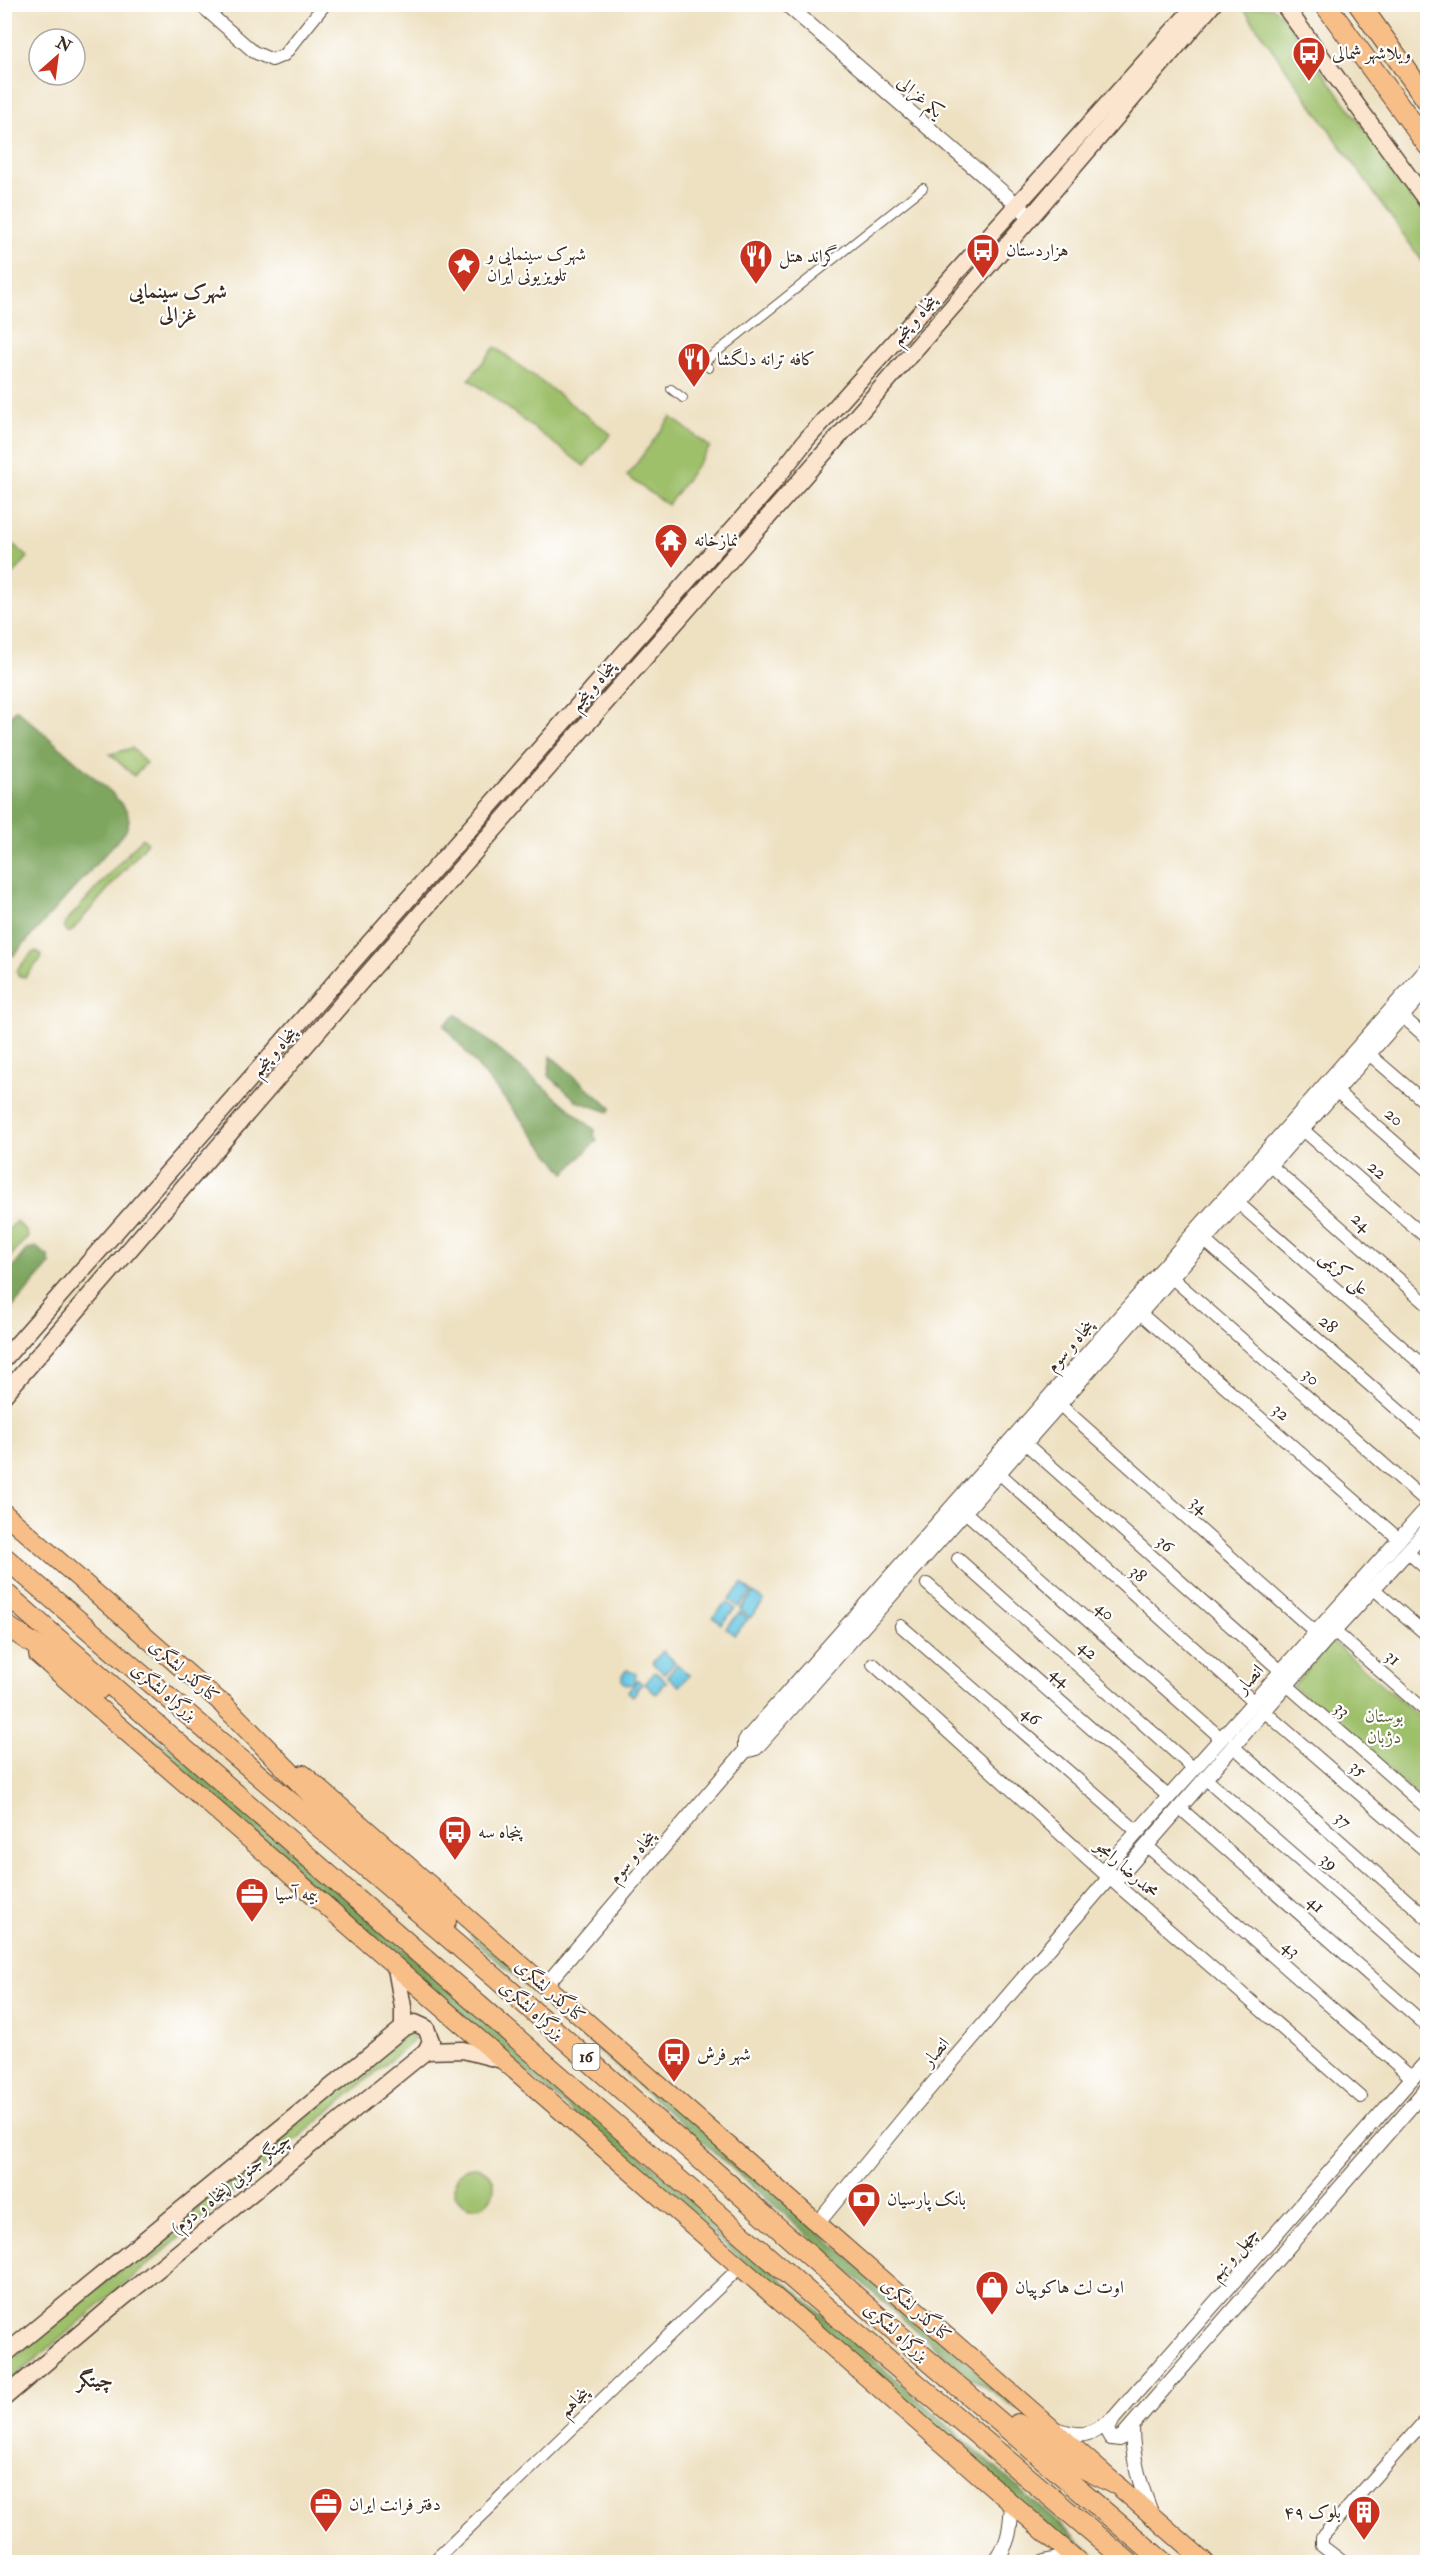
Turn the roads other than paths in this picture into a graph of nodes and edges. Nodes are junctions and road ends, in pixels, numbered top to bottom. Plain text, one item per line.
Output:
1 (199, 4) edge
2 (314, 4) edge
3 (325, 4) edge
4 (786, 4) edge
5 (1197, 4) edge
6 (1214, 4) edge
7 (1283, 4) edge
8 (1325, 4) edge
9 (1359, 4) edge
10 (289, 50) junction
11 (1428, 101) edge
12 (1428, 145) edge
13 (923, 188) dead end
14 (1428, 203) edge
15 (1018, 206) junction
16 (1031, 217) junction
17 (709, 368) dead end
18 (672, 389) dead end
19 (683, 398) dead end
20 (768, 489) junction
21 (781, 501) junction
22 (1428, 968) edge
23 (1428, 987) edge
24 (329, 989) junction
25 (344, 1001) junction
26 (1402, 1016) junction
27 (1428, 1039) edge
28 (1369, 1054) junction
29 (1336, 1091) junction
30 (1428, 1105) edge
31 (1302, 1129) junction
32 (1270, 1165) junction
33 (1428, 1171) edge
34 (1237, 1203) junction
35 (1428, 1239) edge
36 (1204, 1240) junction
37 (1171, 1277) junction
38 (1428, 1305) edge
39 (1140, 1313) junction
40 (4, 1359) edge
41 (1428, 1370) edge
42 (4, 1395) edge
43 (1059, 1404) junction
44 (1428, 1436) edge
45 (1025, 1443) junction
46 (999, 1473) junction
47 (1428, 1505) edge
48 (964, 1512) junction
49 (4, 1513) edge
50 (1428, 1528) edge
51 (1399, 1539) junction
52 (1407, 1552) junction
53 (4, 1557) edge
54 (958, 1559) dead end
55 (1428, 1570) edge
56 (927, 1584) dead end
57 (1374, 1589) junction
58 (4, 1592) edge
59 (4, 1625) edge
60 (901, 1626) dead end
61 (1325, 1635) junction
62 (1428, 1636) edge
63 (873, 1664) dead end
64 (1281, 1671) junction
65 (1287, 1685) junction
66 (1254, 1702) junction
67 (223, 1704) junction
68 (1265, 1712) junction
69 (1428, 1713) edge
70 (157, 1726) junction
71 (1221, 1738) junction
72 (1234, 1747) junction
73 (745, 1751) junction
74 (1194, 1769) junction
75 (1206, 1779) junction
76 (1169, 1797) junction
77 (1180, 1808) junction
78 (1428, 1809) edge
79 (1138, 1832) junction
80 (1147, 1846) junction
81 (1428, 1853) edge
82 (1109, 1878) junction
83 (1428, 1919) edge
84 (396, 1968) junction
85 (1428, 1972) edge
86 (498, 1980) junction
87 (545, 1986) junction
88 (1428, 2027) edge
89 (403, 2028) junction
90 (426, 2051) junction
91 (502, 2060) junction
92 (1428, 2060) edge
93 (1412, 2078) junction
94 (1428, 2086) edge
95 (1361, 2097) dead end
96 (817, 2224) junction
97 (740, 2267) junction
98 (4, 2355) edge
99 (941, 2371) junction
100 (4, 2398) edge
101 (1428, 2417) edge
102 (1113, 2419) junction
103 (1050, 2427) junction
104 (1132, 2427) junction
105 (1115, 2484) junction
106 (1012, 2505) junction
107 (1152, 2517) junction
108 (1121, 2558) edge
109 (1075, 2559) edge
110 (434, 2562) edge
111 (994, 2562) edge
112 (1044, 2562) edge
113 (1163, 2562) edge
114 (1205, 2562) edge
115 (1342, 2562) edge

1 - 10 street
2 - 10 street
3 - 10 street
4 - 15 street, یکم غزالی
5 - 15 main road, پنجاه و پنجم
6 - 16 main road, پنجاه و پنجم
7 - 14 main road
8 - 12 highway
9 - 11 highway
13 - 17 street
15 - 16 street, یکم غزالی
15 - 20 main road, پنجاه و پنجم
16 - 21 main road, پنجاه و پنجم
18 - 19 street
20 - 21 main road
20 - 24 main road, پنجاه و پنجم
21 - 25 main road, پنجاه و پنجم
22 - 73 street, پنجاه و سوم
23 - 26 street, پنجاه و سوم
24 - 25 main road
24 - 40 main road, پنجاه و پنجم
25 - 42 main road, پنجاه و پنجم
26 - 27 street
26 - 28 street, پنجاه و سوم
28 - 29 street, پنجاه و سوم
28 - 30 street
29 - 31 street, پنجاه و سوم
29 - 33 street, 20
31 - 32 street, پنجاه و سوم
31 - 35 street, 22
32 - 34 street, پنجاه و سوم
32 - 38 street, 24
34 - 36 street, پنجاه و سوم
34 - 41 street, علی کریمی
36 - 37 street, پنجاه و سوم
36 - 44 street, 28
37 - 39 street, پنجاه و سوم
37 - 47 street, 30
39 - 43 street, پنجاه و سوم
39 - 51 street, 32
43 - 45 street, پنجاه و سوم
43 - 61 street, 34
45 - 46 street, پنجاه و سوم
45 - 64 street, 36
46 - 48 street, پنجاه و سوم
46 - 66 street, 38
47 - 51 street, انصار
48 - 71 street, 40
48 - 73 street, پنجاه و سوم
49 - 67 main road, کنارگذر لشگری
50 - 52 street, انصار
51 - 61 street, انصار
52 - 55 street
52 - 57 street, انصار
53 - 86 highway, بزرگراه لشگری / 16
54 - 74 street, 42
56 - 76 street, 44
57 - 61 street, انصار
57 - 62 street
58 - 70 highway, بزرگراه لشگری / 16
59 - 70 highway
59 - 84 main road
60 - 79 street, 46
61 - 64 street, انصار
61 - 65 street, انصار
61 - 69 street, 31
63 - 82 street, محمدرضا رامجو
64 - 66 street, انصار
65 - 68 street, انصار
65 - 78 street, 33
66 - 71 street, انصار
67 - 86 highway
67 - 87 main road, کنارگذر لشگری
68 - 72 street, انصار
68 - 81 street, 35
70 - 108 highway, بزرگراه لشگری / 16
71 - 74 street, انصار
72 - 75 street, انصار
72 - 83 street, 37
73 - 87 street, پنجاه و سوم
74 - 76 street, انصار
75 - 77 street, انصار
75 - 85 street, 39
76 - 79 street, انصار
77 - 80 street, انصار
77 - 88 street, 41
79 - 82 street, انصار
80 - 82 street, انصار
80 - 93 street, 43
82 - 95 street, محمدرضا رامجو
82 - 96 street, انصار
84 - 89 main road
84 - 91 main road
86 - 99 highway, بزرگراه لشگری / 16
87 - 96 main road, کنارگذر لشگری
89 - 90 main road
89 - 98 main road, چیتگر جنوبی (پنجاه و دوم)
90 - 91 main road
90 - 100 main road, چیتگر جنوبی (پنجاه و دوم)
91 - 97 main road
92 - 93 street, چهل و نهم
93 - 102 street, چهل و نهم
94 - 104 street, چهل و نهم
96 - 103 main road, کنارگذر لشگری
97 - 106 main road
97 - 110 street, پنجاهم
99 - 105 highway
99 - 113 highway, بزرگراه لشگری / 16
101 - 115 street
102 - 103 street, چهل و نهم
102 - 104 street
103 - 105 main road, کنارگذر لشگری
104 - 107 street
105 - 107 main road, کنارگذر لشگری
106 - 109 main road
106 - 111 street
107 - 114 main road, کنارگذر لشگری
109 - 112 street

